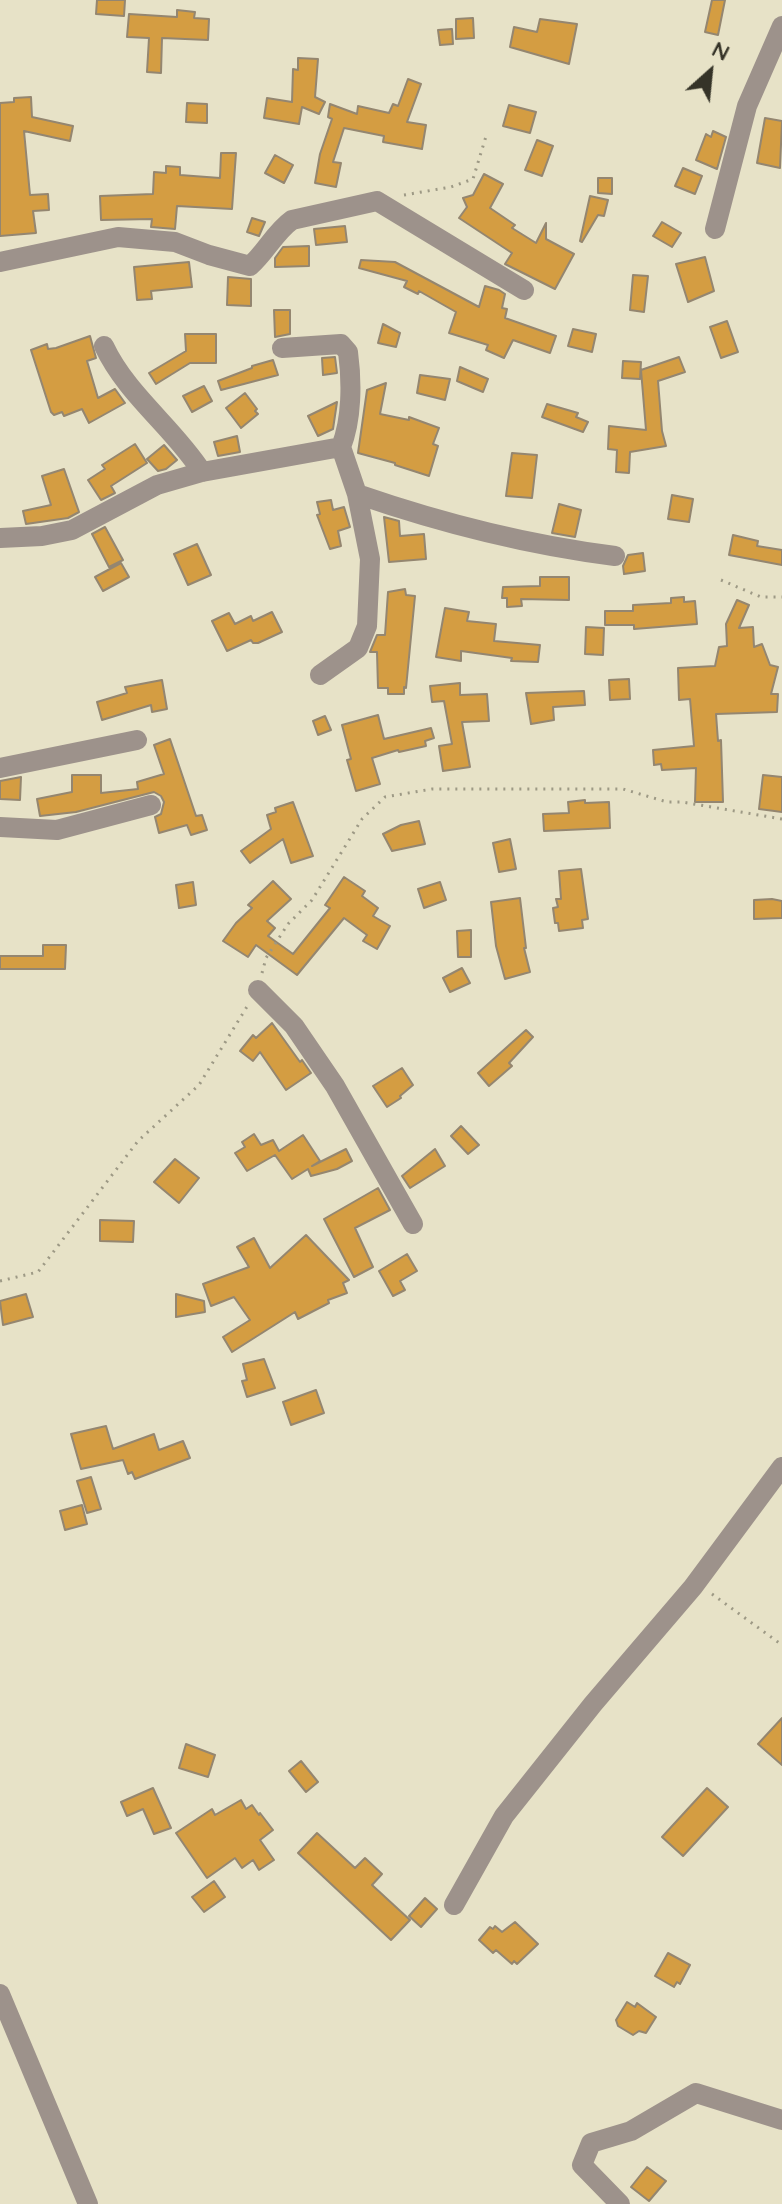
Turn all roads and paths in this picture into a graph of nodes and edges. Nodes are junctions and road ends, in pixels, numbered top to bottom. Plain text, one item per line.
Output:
1 (782, 26) edge
2 (487, 133) dead end
3 (377, 201) junction
4 (715, 229) dead end
5 (0, 262) edge
6 (524, 290) dead end
7 (104, 346) dead end
8 (282, 348) dead end
9 (341, 447) junction
10 (202, 472) junction
11 (357, 494) junction
12 (0, 538) edge
13 (615, 556) dead end
14 (721, 580) dead end
15 (782, 597) edge
16 (320, 675) dead end
17 (137, 740) dead end
18 (0, 768) edge
19 (151, 805) dead end
20 (782, 819) edge
21 (0, 827) edge
22 (258, 990) junction
23 (413, 1224) dead end
24 (0, 1281) edge
25 (782, 1467) edge
26 (696, 1583) junction
27 (782, 1645) edge
28 (454, 1905) dead end
29 (0, 1994) edge
30 (782, 2120) edge
31 (88, 2204) edge
32 (620, 2204) edge

1 - 4 street
2 - 3 path
3 - 5 street
3 - 6 street
7 - 10 street
8 - 9 street
9 - 10 street
9 - 11 street
10 - 12 street
11 - 13 street
11 - 16 street
14 - 15 path
17 - 18 street
19 - 21 street
20 - 22 path
22 - 23 street
22 - 24 path
25 - 26 street
26 - 27 path
26 - 28 street
29 - 31 street
30 - 32 street

